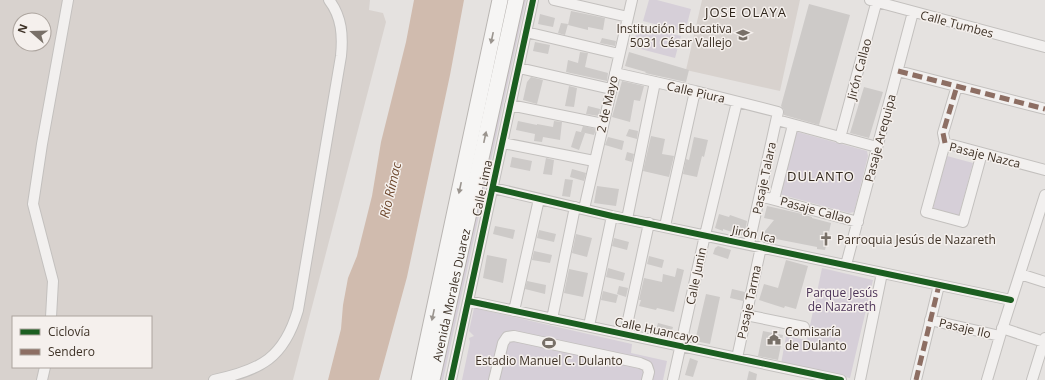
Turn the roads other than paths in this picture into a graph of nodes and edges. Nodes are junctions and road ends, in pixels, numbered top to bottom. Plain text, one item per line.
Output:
1 (68, 0) edge
2 (328, 0) edge
3 (500, 0) edge
4 (516, 0) edge
5 (533, 0) edge
6 (554, 0) edge
7 (632, 0) edge
8 (874, 1) edge
9 (913, 12) junction
10 (628, 17) junction
11 (526, 32) junction
12 (1045, 47) edge
13 (619, 54) junction
14 (519, 68) junction
15 (898, 71) junction
16 (615, 73) junction
17 (655, 82) junction
18 (957, 86) junction
19 (611, 89) junction
20 (694, 91) junction
21 (737, 102) junction
22 (510, 105) junction
23 (1045, 109) edge
24 (777, 116) junction
25 (603, 124) junction
26 (793, 125) junction
27 (840, 138) junction
28 (503, 143) junction
29 (945, 143) junction
30 (877, 147) junction
31 (982, 154) junction
32 (594, 161) junction
33 (1045, 170) edge
34 (493, 188) junction
35 (1045, 195) edge
36 (760, 196) junction
37 (539, 199) junction
38 (774, 199) junction
39 (580, 208) junction
40 (612, 216) junction
41 (627, 219) junction
42 (858, 222) junction
43 (649, 223) junction
44 (665, 226) junction
45 (705, 235) junction
46 (749, 244) junction
47 (761, 247) junction
48 (846, 265) junction
49 (882, 273) junction
50 (1020, 274) junction
51 (1045, 282) edge
52 (939, 285) junction
53 (1011, 300) junction
54 (468, 301) junction
55 (514, 310) junction
56 (746, 315) junction
57 (51, 316) edge
58 (552, 318) junction
59 (930, 320) junction
60 (589, 326) junction
61 (804, 327) dead end
62 (1001, 332) junction
63 (625, 334) junction
64 (1044, 340) edge
65 (681, 346) junction
66 (737, 358) junction
67 (45, 368) edge
68 (42, 380) edge
69 (214, 380) edge
70 (419, 380) edge
71 (432, 380) edge
72 (450, 380) edge
73 (494, 380) edge
74 (647, 380) edge
75 (674, 380) edge
76 (841, 380) edge
77 (860, 380) edge
78 (916, 380) edge
79 (987, 380) edge
80 (1032, 380) edge

1 - 57 street
2 - 69 street
3 -> 70 highway, Avenida Morales Duarez
71 -> 4 highway, Avenida Morales Duarez
5 - 11 street, Calle Lima
6 - 10 street
7 - 10 street, 2 de Mayo
8 - 9 street, Calle Tumbes
8 - 27 street, Jirón Callao
9 - 12 street, Calle Tumbes
9 - 15 street, Pasaje Arequipa
10 - 13 street, 2 de Mayo
11 - 13 street
11 - 14 street, Calle Lima
13 - 16 street, 2 de Mayo
14 - 19 street
14 - 22 street, Calle Lima
15 - 18 street
15 - 30 street, Pasaje Arequipa
16 - 17 street, Calle Piura
16 - 19 street, 2 de Mayo
17 - 20 street, Calle Piura
17 - 41 street
18 - 23 street
18 - 29 street
19 - 25 street, 2 de Mayo
20 - 21 street, Calle Piura
20 - 44 street
21 - 24 street, Calle Piura
21 - 45 street, Calle Junin
22 - 25 street
22 - 28 street, Calle Lima
24 - 26 street, Calle Piura
24 - 36 street, Pasaje Talara
25 - 32 street, 2 de Mayo
26 - 27 street
26 - 38 street, Pasaje Callao
27 - 30 street
28 - 32 street
28 - 34 street, Calle Lima
29 - 31 street, Pasaje Nazca
29 - 31 street, Pasaje Nazca
30 - 42 street, Pasaje Arequipa
31 - 33 street, Pasaje Nazca
32 - 39 street, 2 de Mayo
34 - 37 street, Jirón Ica
34 - 54 street, Calle Lima
35 - 50 street
36 - 38 street, Pasaje Callao
36 - 46 street, Pasaje Talara
37 - 39 street, Jirón Ica
37 - 55 street
38 - 42 street, Pasaje Callao
39 - 40 street, Jirón Ica
39 - 58 street, 2 de Mayo
40 - 41 street, Jirón Ica
40 - 60 street
41 - 43 street, Jirón Ica
42 - 48 street, Pasaje Arequipa
43 - 44 street, Jirón Ica
43 - 63 street
44 - 45 street, Jirón Ica
45 - 46 street, Jirón Ica
45 - 65 street, Calle Junin
46 - 47 street, Jirón Ica
47 - 48 street, Jirón Ica
47 - 56 street, Pasaje Tarma
48 - 49 street, Jirón Ica
49 - 52 street, Jirón Ica
49 - 77 street
50 - 51 street
50 - 53 street
52 - 53 street, Jirón Ica
52 - 59 street, Pasaje Ilo
53 - 62 street
54 - 55 street, Calle Huancayo
54 - 72 street, Calle Lima
55 - 58 street, Calle Huancayo
56 - 61 street
56 - 66 street, Pasaje Tarma
58 - 60 street, Calle Huancayo
59 - 62 street, Pasaje Ilo
59 - 78 street, Pasaje Ilo
60 - 63 street, Calle Huancayo
62 - 64 street, Pasaje Ilo
62 - 79 street
63 - 65 street, Calle Huancayo
64 - 80 street
65 - 66 street, Calle Huancayo
65 - 75 street, Calle Junin
66 - 76 street, Calle Huancayo
67 - 68 street
73 - 74 street

